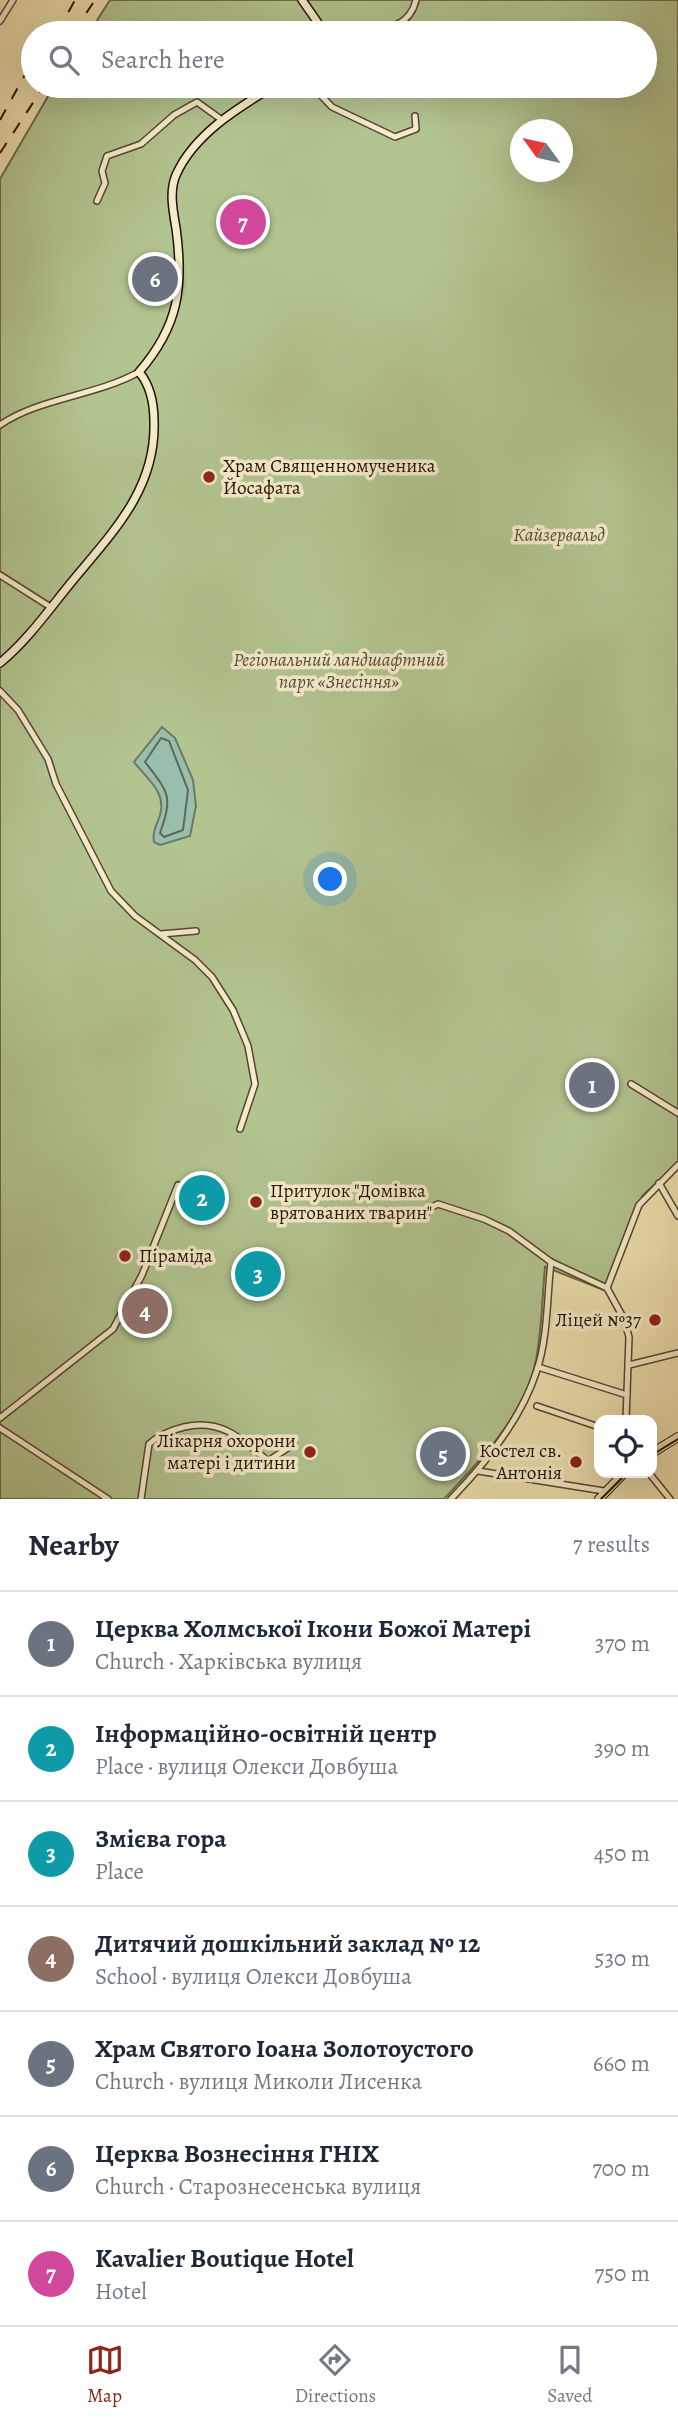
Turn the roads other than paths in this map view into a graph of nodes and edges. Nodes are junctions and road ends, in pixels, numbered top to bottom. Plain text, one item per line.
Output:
1 (13, 0) edge
2 (302, 0) edge
3 (416, 0) edge
4 (0, 21) edge
5 (316, 21) edge
6 (405, 21) edge
7 (256, 98) edge
8 (323, 98) edge
9 (415, 116) dead end
10 (222, 120) junction
11 (97, 201) dead end
12 (139, 372) junction
13 (0, 425) edge
14 (0, 575) edge
15 (52, 608) junction
16 (0, 663) edge
17 (0, 691) edge
18 (196, 931) dead end
19 (160, 934) junction
20 (631, 1084) dead end
21 (678, 1113) edge
22 (240, 1129) dead end
23 (678, 1165) edge
24 (659, 1183) junction
25 (178, 1185) dead end
26 (399, 1211) dead end
27 (678, 1216) edge
28 (551, 1262) junction
29 (607, 1288) junction
30 (678, 1353) edge
31 (629, 1365) junction
32 (538, 1367) junction
33 (627, 1395) junction
34 (537, 1406) dead end
35 (626, 1415) edge
36 (0, 1418) edge
37 (594, 1425) edge
38 (0, 1428) edge
39 (678, 1437) edge
40 (294, 1444) dead end
41 (657, 1450) edge
42 (478, 1471) junction
43 (619, 1478) edge
44 (653, 1478) edge
45 (601, 1495) edge
46 (107, 1499) edge
47 (141, 1499) edge
48 (451, 1499) edge
49 (670, 1499) edge

1 - 4 street
2 - 5 street
3 - 6 street
7 - 10 street
8 - 9 street
10 - 11 street
10 - 12 street
12 - 13 street
12 - 15 street
14 - 15 street
15 - 16 street
17 - 19 street
18 - 19 street
19 - 22 street
20 - 21 street
23 - 24 street
24 - 27 street
24 - 29 street
25 - 36 street
26 - 28 street
28 - 29 street
28 - 32 street
29 - 31 street
30 - 31 street
31 - 33 street
32 - 33 street
32 - 42 street
33 - 35 street
34 - 37 street
38 - 46 street
39 - 41 main road
40 - 47 street
42 - 45 street
42 - 48 street
43 - 45 main road
44 - 49 street

